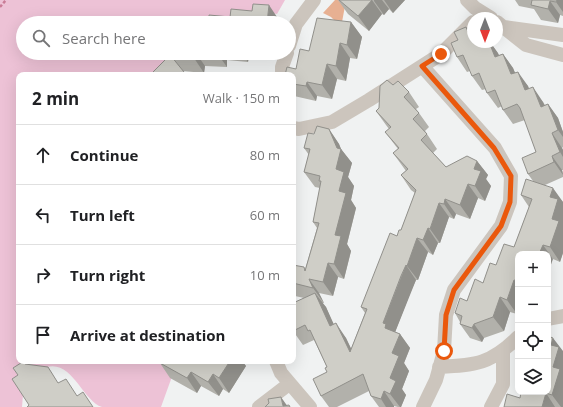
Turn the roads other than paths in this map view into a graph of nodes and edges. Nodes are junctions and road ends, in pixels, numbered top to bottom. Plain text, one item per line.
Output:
1 (314, 0) edge
2 (467, 0) edge
3 (476, 12) edge
4 (296, 24) edge
5 (503, 25) edge
6 (503, 27) edge
7 (467, 31) edge
8 (563, 35) edge
9 (563, 55) edge
10 (284, 60) edge
11 (422, 66) junction
12 (282, 72) edge
13 (296, 128) edge
14 (563, 316) edge
15 (551, 318) edge
16 (515, 340) edge
17 (503, 352) junction
18 (277, 364) edge
19 (439, 367) junction
20 (289, 384) junction
21 (259, 407) edge
22 (310, 407) edge
23 (423, 407) edge
24 (491, 407) edge

1 - 4 street
2 - 3 street
5 - 8 street
6 - 9 street
7 - 11 street
10 - 12 street
11 - 13 street
11 - 19 street
14 - 15 street
16 - 17 street
17 - 19 street
17 - 24 street
18 - 20 street
19 - 23 street
20 - 21 street
20 - 22 street

